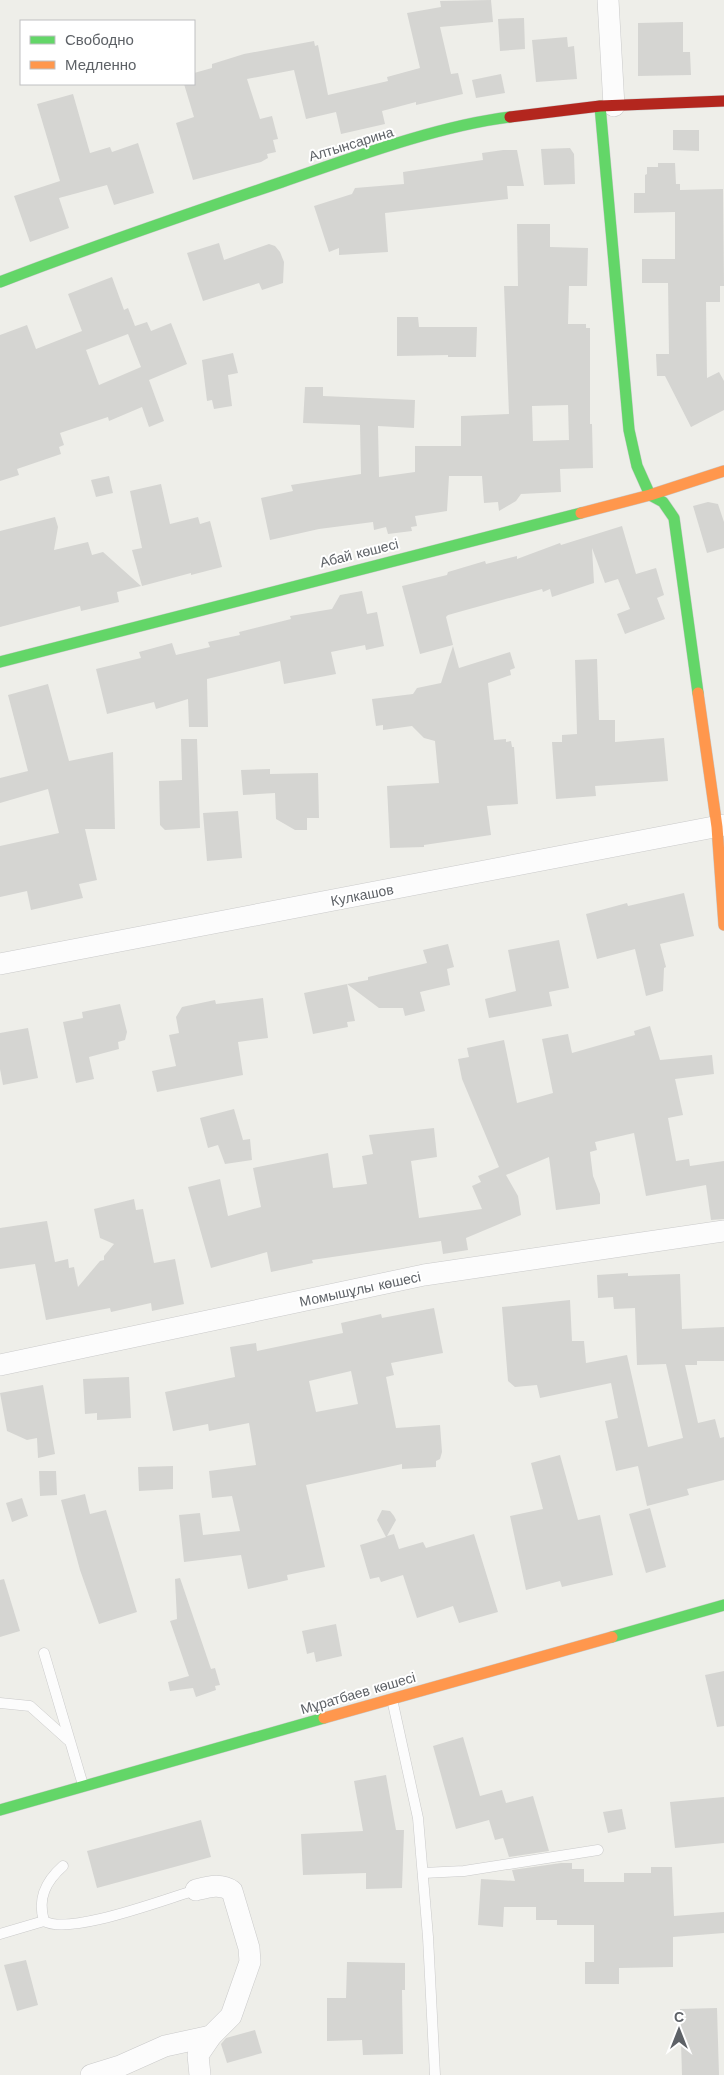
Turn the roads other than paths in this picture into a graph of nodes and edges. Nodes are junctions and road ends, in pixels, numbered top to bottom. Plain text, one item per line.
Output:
1 (608, 0) edge
2 (724, 101) edge
3 (607, 106) junction
4 (0, 282) edge
5 (724, 471) edge
6 (650, 495) junction
7 (0, 662) edge
8 (721, 826) edge
9 (724, 925) edge
10 (0, 964) edge
11 (724, 1231) edge
12 (0, 1365) edge
13 (724, 1605) edge
14 (44, 1653) dead end
15 (392, 1698) junction
16 (0, 1703) edge
17 (70, 1743) junction
18 (83, 1786) junction
19 (0, 1810) edge
20 (598, 1850) dead end
21 (63, 1866) dead end
22 (423, 1873) junction
23 (196, 1890) joint
24 (44, 1922) junction
25 (0, 1934) edge
26 (211, 2036) junction
27 (91, 2075) edge
28 (200, 2075) edge
29 (435, 2075) edge

1 - 3 street
2 - 3 street, Алтынсарина
3 - 4 street, Алтынсарина
3 - 6 street
5 - 6 street, Абай көшесі
6 - 7 street, Абай көшесі
6 - 8 street
8 - 9 street
8 - 10 street, Кулкашов
11 - 12 street, Момышұлы көшесі
13 - 15 street, Мұратбаев көшесі
14 - 17 lane
15 - 18 street, Мұратбаев көшесі
15 - 22 lane
16 - 17 lane
17 - 18 lane
18 - 19 street, Мұратбаев көшесі
20 - 22 lane
21 - 24 lane
22 - 29 lane
23 - 24 lane
23 - 26 street
24 - 25 lane
26 - 27 street
26 - 28 street

